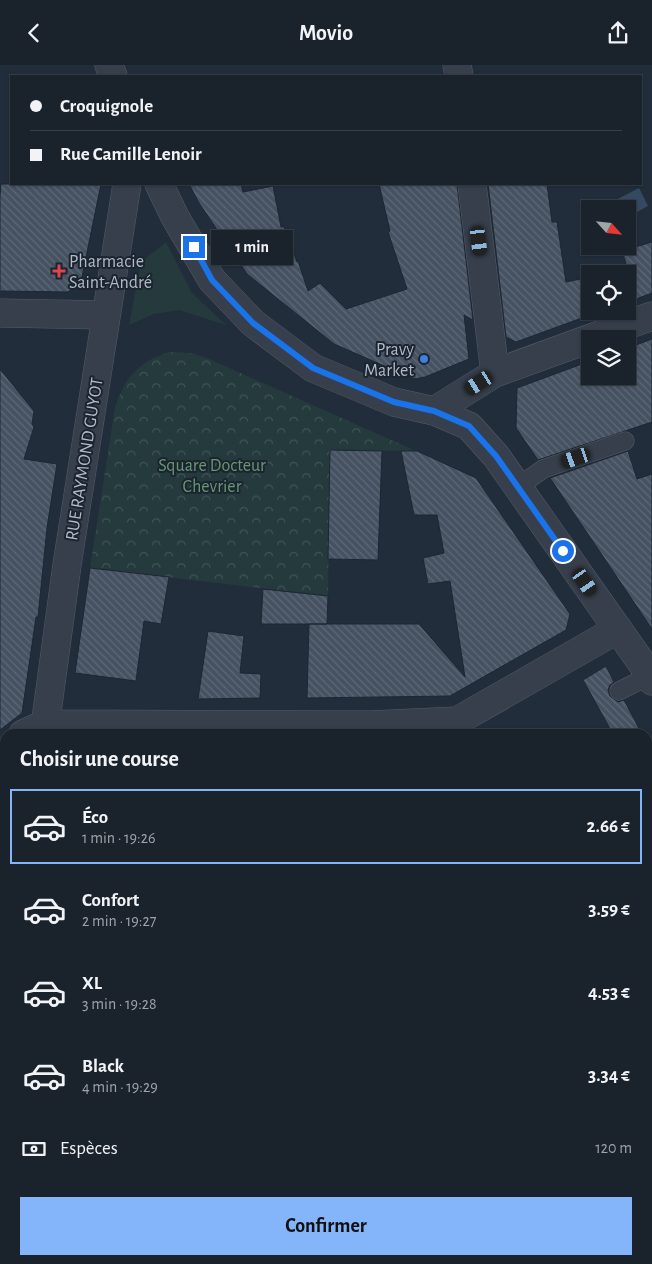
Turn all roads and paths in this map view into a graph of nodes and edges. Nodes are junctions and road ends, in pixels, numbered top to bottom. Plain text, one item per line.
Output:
1 (127, 185) edge
2 (159, 185) edge
3 (472, 185) edge
4 (0, 313) edge
5 (106, 315) junction
6 (652, 316) edge
7 (495, 373) junction
8 (434, 411) junction
9 (626, 441) dead end
10 (518, 487) junction
11 (618, 629) junction
12 (649, 671) edge
13 (620, 691) dead end
14 (37, 729) edge
15 (370, 729) edge

1 - 5 street, RUE RAYMOND GUYOT
2 - 8 street
3 - 7 street
4 - 5 street
5 - 14 street, RUE RAYMOND GUYOT
6 - 7 street
7 - 8 street
8 - 10 street
9 - 10 lane
10 - 11 street
11 - 12 street
11 - 15 street
12 - 13 lane

